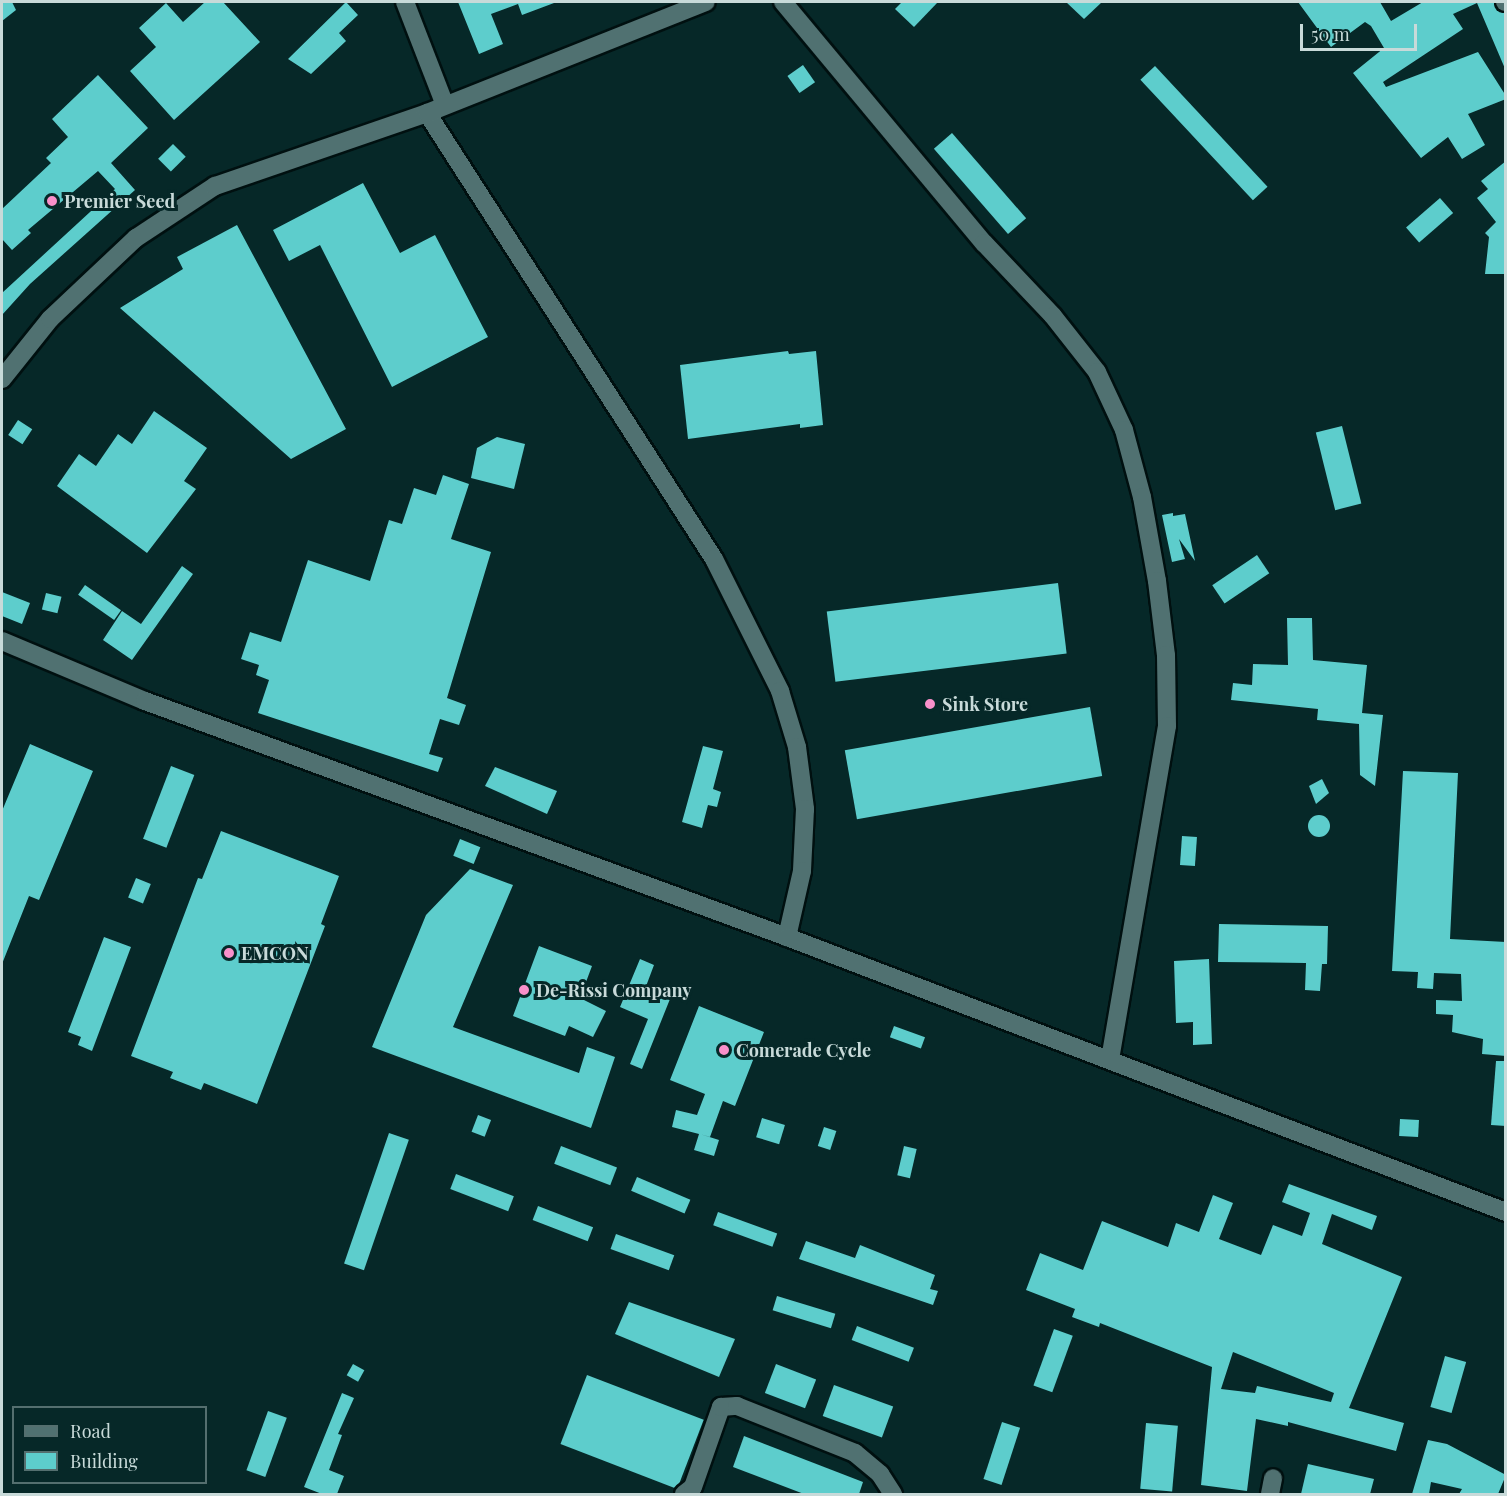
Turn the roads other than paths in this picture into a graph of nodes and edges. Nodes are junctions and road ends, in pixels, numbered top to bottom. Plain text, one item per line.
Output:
1 (405, 2) edge
2 (706, 2) edge
3 (783, 2) edge
4 (445, 105) junction
5 (427, 113) junction
6 (2, 379) edge
7 (2, 641) edge
8 (787, 937) junction
9 (1110, 1060) junction
10 (1506, 1212) edge
11 (684, 1494) edge
12 (893, 1494) edge

1 - 4 street
2 - 4 street
3 - 9 street
4 - 5 street
5 - 6 street
5 - 8 street
7 - 8 street
8 - 9 street
9 - 10 street
11 - 12 street

